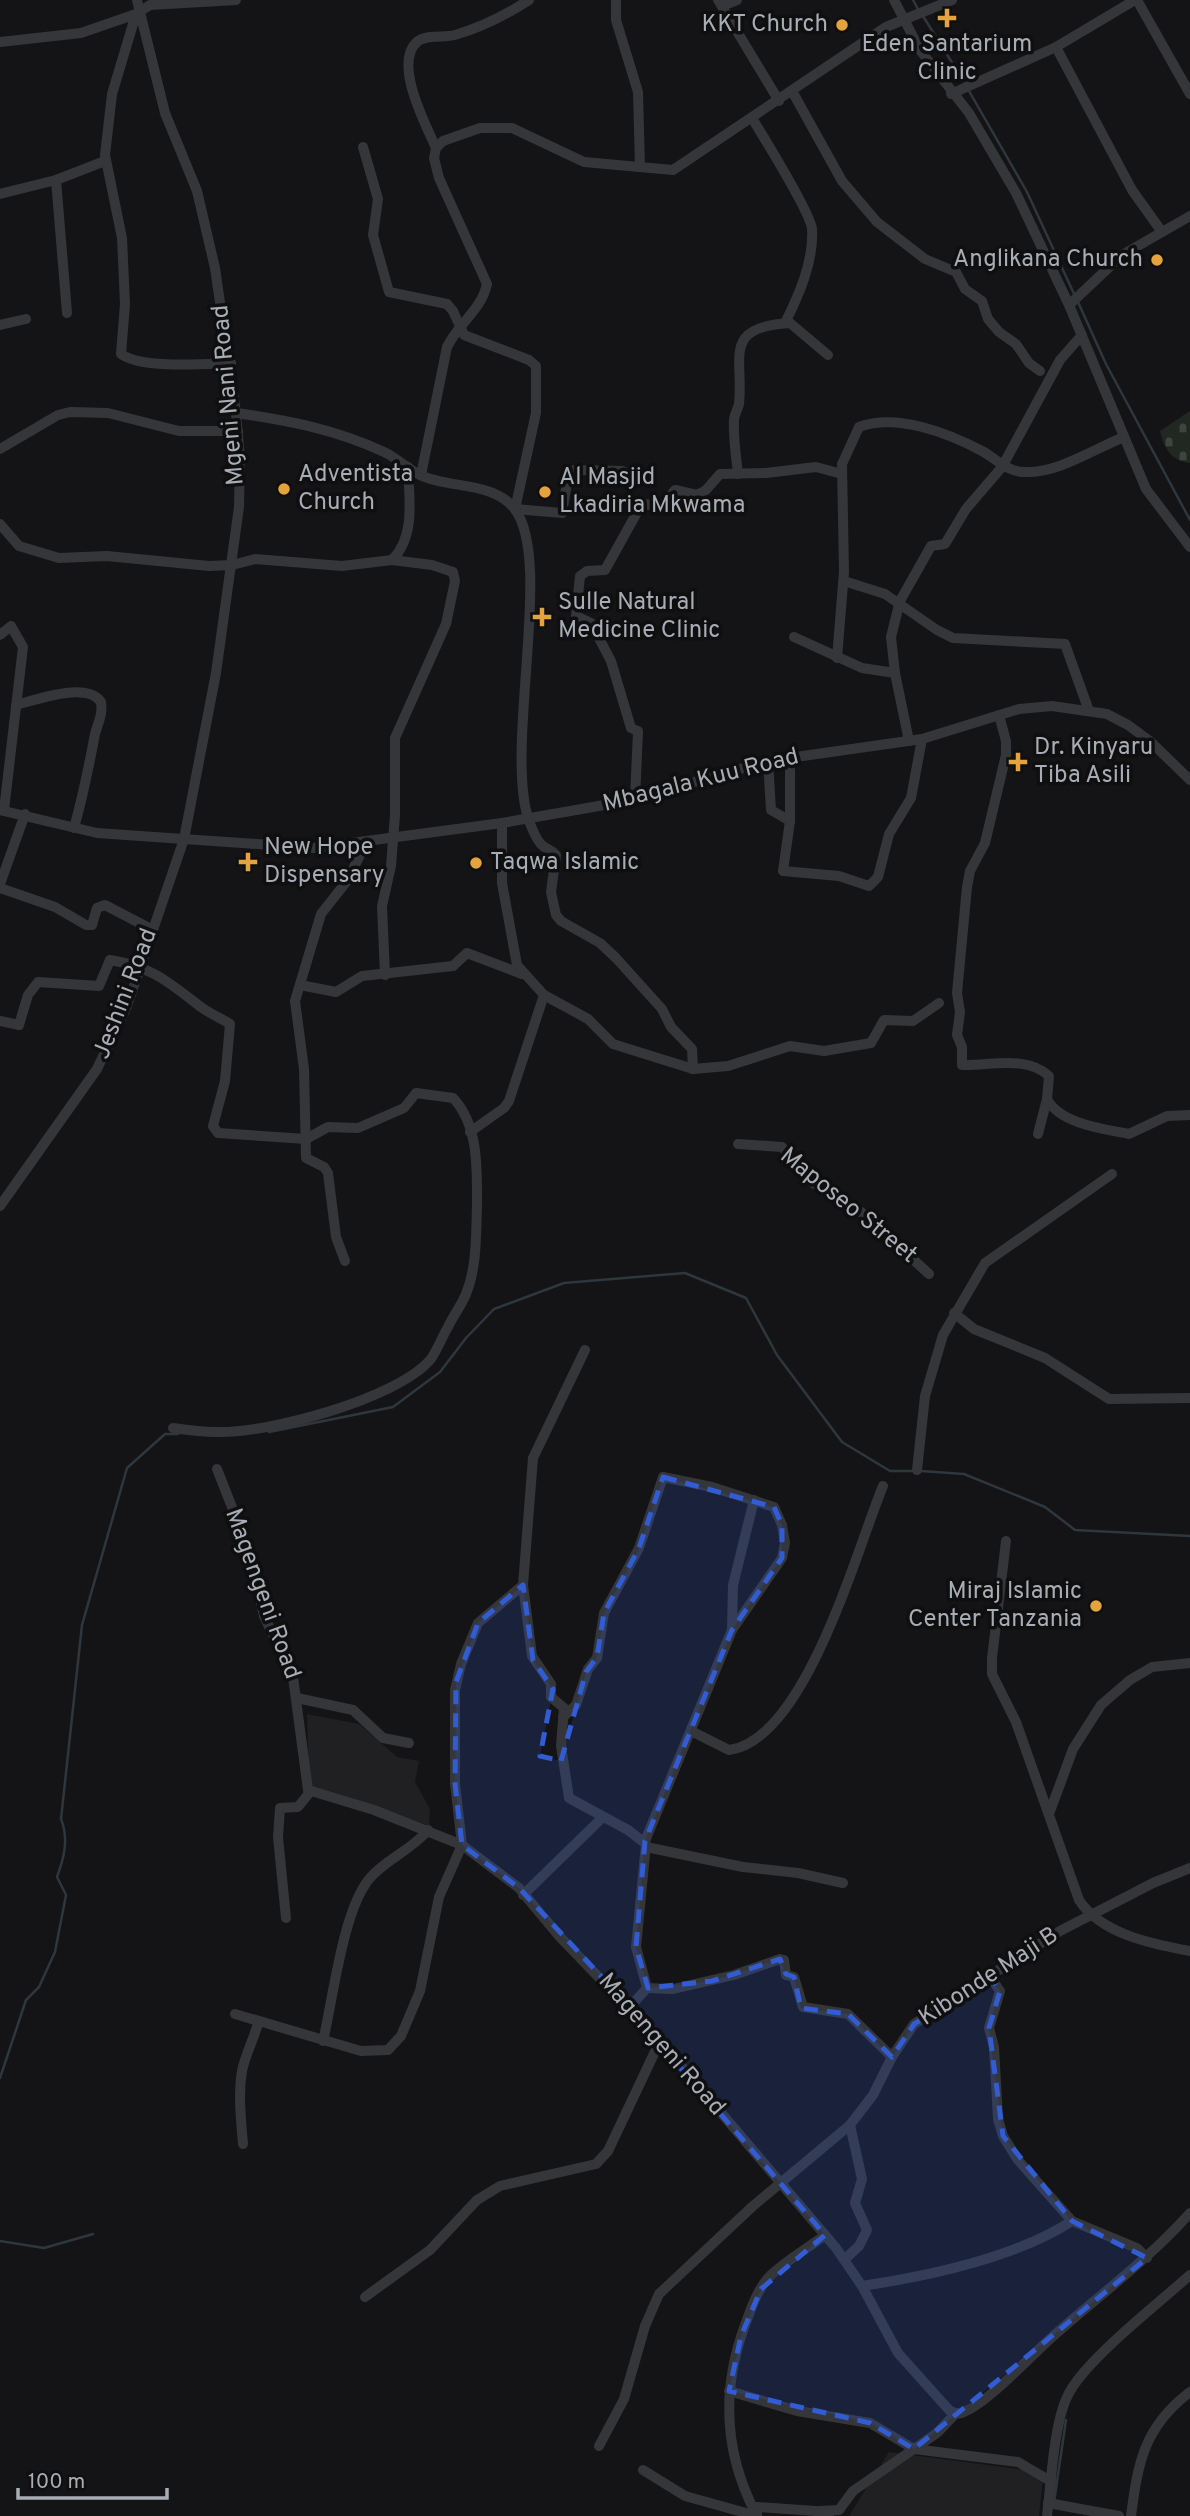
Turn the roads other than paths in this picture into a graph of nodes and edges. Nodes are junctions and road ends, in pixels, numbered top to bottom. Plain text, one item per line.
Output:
1 (236, 0) edge
2 (529, 0) edge
3 (616, 0) edge
4 (737, 0) edge
5 (894, 0) edge
6 (951, 0) edge
7 (1136, 0) edge
8 (720, 3) edge
9 (138, 8) edge
10 (903, 19) junction
11 (0, 42) edge
12 (1056, 47) junction
13 (792, 91) junction
14 (951, 94) junction
15 (1190, 94) edge
16 (779, 102) junction
17 (752, 118) junction
18 (363, 147) dead end
19 (436, 148) junction
20 (105, 162) junction
21 (640, 167) junction
22 (56, 180) junction
23 (0, 194) edge
24 (1190, 216) edge
25 (1163, 232) junction
26 (1069, 305) junction
27 (67, 313) dead end
28 (26, 319) dead end
29 (785, 323) junction
30 (0, 324) edge
31 (458, 328) junction
32 (1082, 335) junction
33 (828, 355) dead end
34 (230, 363) junction
35 (1040, 371) dead end
36 (236, 414) junction
37 (237, 431) junction
38 (1124, 437) junction
39 (0, 449) edge
40 (408, 467) junction
41 (1002, 467) junction
42 (738, 474) junction
43 (842, 474) junction
44 (421, 475) junction
45 (635, 476) dead end
46 (515, 509) junction
47 (0, 524) edge
48 (1190, 547) edge
49 (392, 561) junction
50 (232, 565) junction
51 (844, 581) junction
52 (900, 601) junction
53 (0, 635) edge
54 (794, 636) dead end
55 (838, 658) junction
56 (895, 673) junction
57 (16, 705) junction
58 (1089, 711) junction
59 (999, 715) junction
60 (922, 739) junction
61 (909, 741) junction
62 (790, 759) junction
63 (768, 761) junction
64 (1190, 780) edge
65 (635, 799) junction
66 (2, 810) edge
67 (24, 814) junction
68 (528, 818) junction
69 (790, 821) junction
70 (502, 823) junction
71 (74, 828) junction
72 (393, 837) junction
73 (184, 839) junction
74 (366, 841) junction
75 (0, 886) edge
76 (151, 929) junction
77 (139, 966) junction
78 (522, 974) junction
79 (385, 975) junction
80 (300, 985) junction
81 (544, 995) junction
82 (939, 1003) dead end
83 (0, 1021) edge
84 (693, 1069) junction
85 (1047, 1099) junction
86 (1190, 1115) edge
87 (470, 1132) junction
88 (1038, 1134) dead end
89 (306, 1139) junction
90 (738, 1144) dead end
91 (1112, 1174) dead end
92 (0, 1206) edge
93 (345, 1261) dead end
94 (929, 1274) dead end
95 (954, 1313) junction
96 (585, 1350) dead end
97 (1190, 1398) edge
98 (173, 1428) dead end
99 (217, 1469) dead end
100 (916, 1470) dead end
101 (883, 1486) dead end
102 (754, 1500) junction
103 (1006, 1541) dead end
104 (523, 1585) junction
105 (732, 1630) junction
106 (1190, 1663) edge
107 (297, 1698) junction
108 (563, 1717) junction
109 (691, 1731) junction
110 (409, 1743) dead end
111 (310, 1792) junction
112 (1049, 1814) junction
113 (603, 1817) junction
114 (428, 1830) junction
115 (645, 1844) junction
116 (462, 1845) junction
117 (1190, 1868) edge
118 (844, 1883) dead end
119 (523, 1895) junction
120 (1089, 1916) junction
121 (286, 1918) dead end
122 (1190, 1951) edge
123 (991, 1978) junction
124 (647, 1988) junction
125 (629, 2008) junction
126 (235, 2014) dead end
127 (258, 2023) junction
128 (660, 2041) junction
129 (323, 2042) junction
130 (892, 2057) junction
131 (850, 2125) junction
132 (243, 2144) dead end
133 (779, 2183) junction
134 (1190, 2213) edge
135 (1072, 2221) junction
136 (825, 2235) junction
137 (1147, 2258) junction
138 (845, 2259) junction
139 (1190, 2275) edge
140 (862, 2286) junction
141 (365, 2297) dead end
142 (729, 2391) junction
143 (1190, 2392) edge
144 (956, 2413) junction
145 (599, 2446) dead end
146 (914, 2449) junction
147 (643, 2470) dead end
148 (1052, 2482) junction
149 (1048, 2503) junction
150 (816, 2511) junction
151 (757, 2515) edge
152 (829, 2516) edge
153 (1047, 2516) edge
154 (1119, 2516) edge
155 (1131, 2516) edge

1 - 9 street
2 - 19 street
3 - 21 street
4 - 8 street
5 - 10 street
6 - 10 street
7 - 12 street
7 - 15 street
8 - 16 street
9 - 11 street
9 - 20 street
9 - 34 street, Mgeni Nani Road
10 - 13 street
10 - 14 street
12 - 14 street
12 - 25 street
13 - 16 street
13 - 35 street
14 - 26 street
16 - 17 street
17 - 21 street
17 - 29 street
18 - 31 street
19 - 21 street
19 - 31 street
20 - 22 street
20 - 34 street
22 - 23 street
22 - 27 street
24 - 25 street
25 - 26 street
26 - 32 street
28 - 30 street
29 - 33 street
29 - 42 street
31 - 44 street
31 - 46 street
32 - 38 street
32 - 41 street
34 - 36 street, Mgeni Nani Road
36 - 37 street, Mgeni Nani Road
36 - 40 street
37 - 39 street
37 - 50 street, Mgeni Nani Road
38 - 41 street
38 - 48 street
40 - 44 street
40 - 49 street
41 - 43 street
41 - 52 street
42 - 43 street
42 - 65 street
43 - 51 street
44 - 46 street
45 - 46 street
46 - 68 street
47 - 50 street
49 - 50 street
49 - 72 street
50 - 73 street, Mgeni Nani Road
51 - 52 street
51 - 55 street
52 - 56 street
52 - 58 street
53 - 57 street
54 - 55 street
55 - 56 street
56 - 61 street
57 - 66 street
57 - 71 street
58 - 59 street, Mbagala Kuu Road
58 - 64 street, Mbagala Kuu Road
59 - 60 street, Mbagala Kuu Road
59 - 85 street
60 - 61 street, Mbagala Kuu Road
60 - 69 street
61 - 62 street, Mbagala Kuu Road
62 - 63 street, Mbagala Kuu Road
62 - 69 street
63 - 65 street, Mbagala Kuu Road
63 - 69 street
65 - 68 street, Mbagala Kuu Road
66 - 67 street, Mbagala Kuu Road
67 - 71 street, Mbagala Kuu Road
67 - 75 street
68 - 70 street, Mbagala Kuu Road
68 - 84 street
70 - 72 street, Mbagala Kuu Road
70 - 78 street
71 - 73 street, Mbagala Kuu Road
72 - 74 street, Mbagala Kuu Road
72 - 79 street
73 - 74 street, Mbagala Kuu Road
73 - 76 street, Jeshini Road
74 - 80 street
75 - 76 street
76 - 77 street, Jeshini Road
77 - 83 street
77 - 89 street
77 - 92 street, Jeshini Road
78 - 79 street
78 - 81 street
79 - 80 street
80 - 89 street
81 - 84 street
81 - 87 street
82 - 84 street
85 - 86 street
85 - 88 street
87 - 89 street
87 - 98 street
89 - 93 street
90 - 94 street, Maposeo Street
91 - 95 street
95 - 97 street
95 - 100 street
96 - 104 street
99 - 107 street, Magengeni Road
101 - 109 street
102 - 105 street
102 - 105 street
102 - 108 street
103 - 112 street
104 - 108 street
104 - 116 street
105 - 109 street
106 - 112 street
107 - 110 street
107 - 111 street, Magengeni Road
108 - 113 street
109 - 115 street
111 - 114 street, Magengeni Road
111 - 121 street
112 - 120 street
113 - 115 street
113 - 119 street
114 - 116 street, Magengeni Road
114 - 129 street
115 - 118 street
115 - 124 street
116 - 119 street, Magengeni Road
116 - 129 street
117 - 120 street, Kibonde Maji B
119 - 125 street, Magengeni Road
120 - 122 street
120 - 123 street, Kibonde Maji B
123 - 130 street, Kibonde Maji B
123 - 135 street
124 - 125 street
124 - 130 street
125 - 128 street, Magengeni Road
126 - 127 street
127 - 129 street
127 - 132 street
128 - 133 street, Magengeni Road
128 - 141 street
130 - 131 street, Kibonde Maji B
131 - 133 street, Kibonde Maji B
131 - 138 street
133 - 136 street, Magengeni Road
133 - 145 street, Kibonde Maji B
134 - 137 street
135 - 137 street
135 - 140 street
136 - 138 street, Magengeni Road
136 - 142 street
137 - 144 street
138 - 140 street, Magengeni Road
139 - 148 street
140 - 144 street, Magengeni Road
142 - 146 street
142 - 151 street
143 - 155 street
144 - 146 street
146 - 148 street
146 - 150 street
147 - 151 street
148 - 149 street
149 - 153 street
149 - 154 street
150 - 151 street
150 - 152 street

